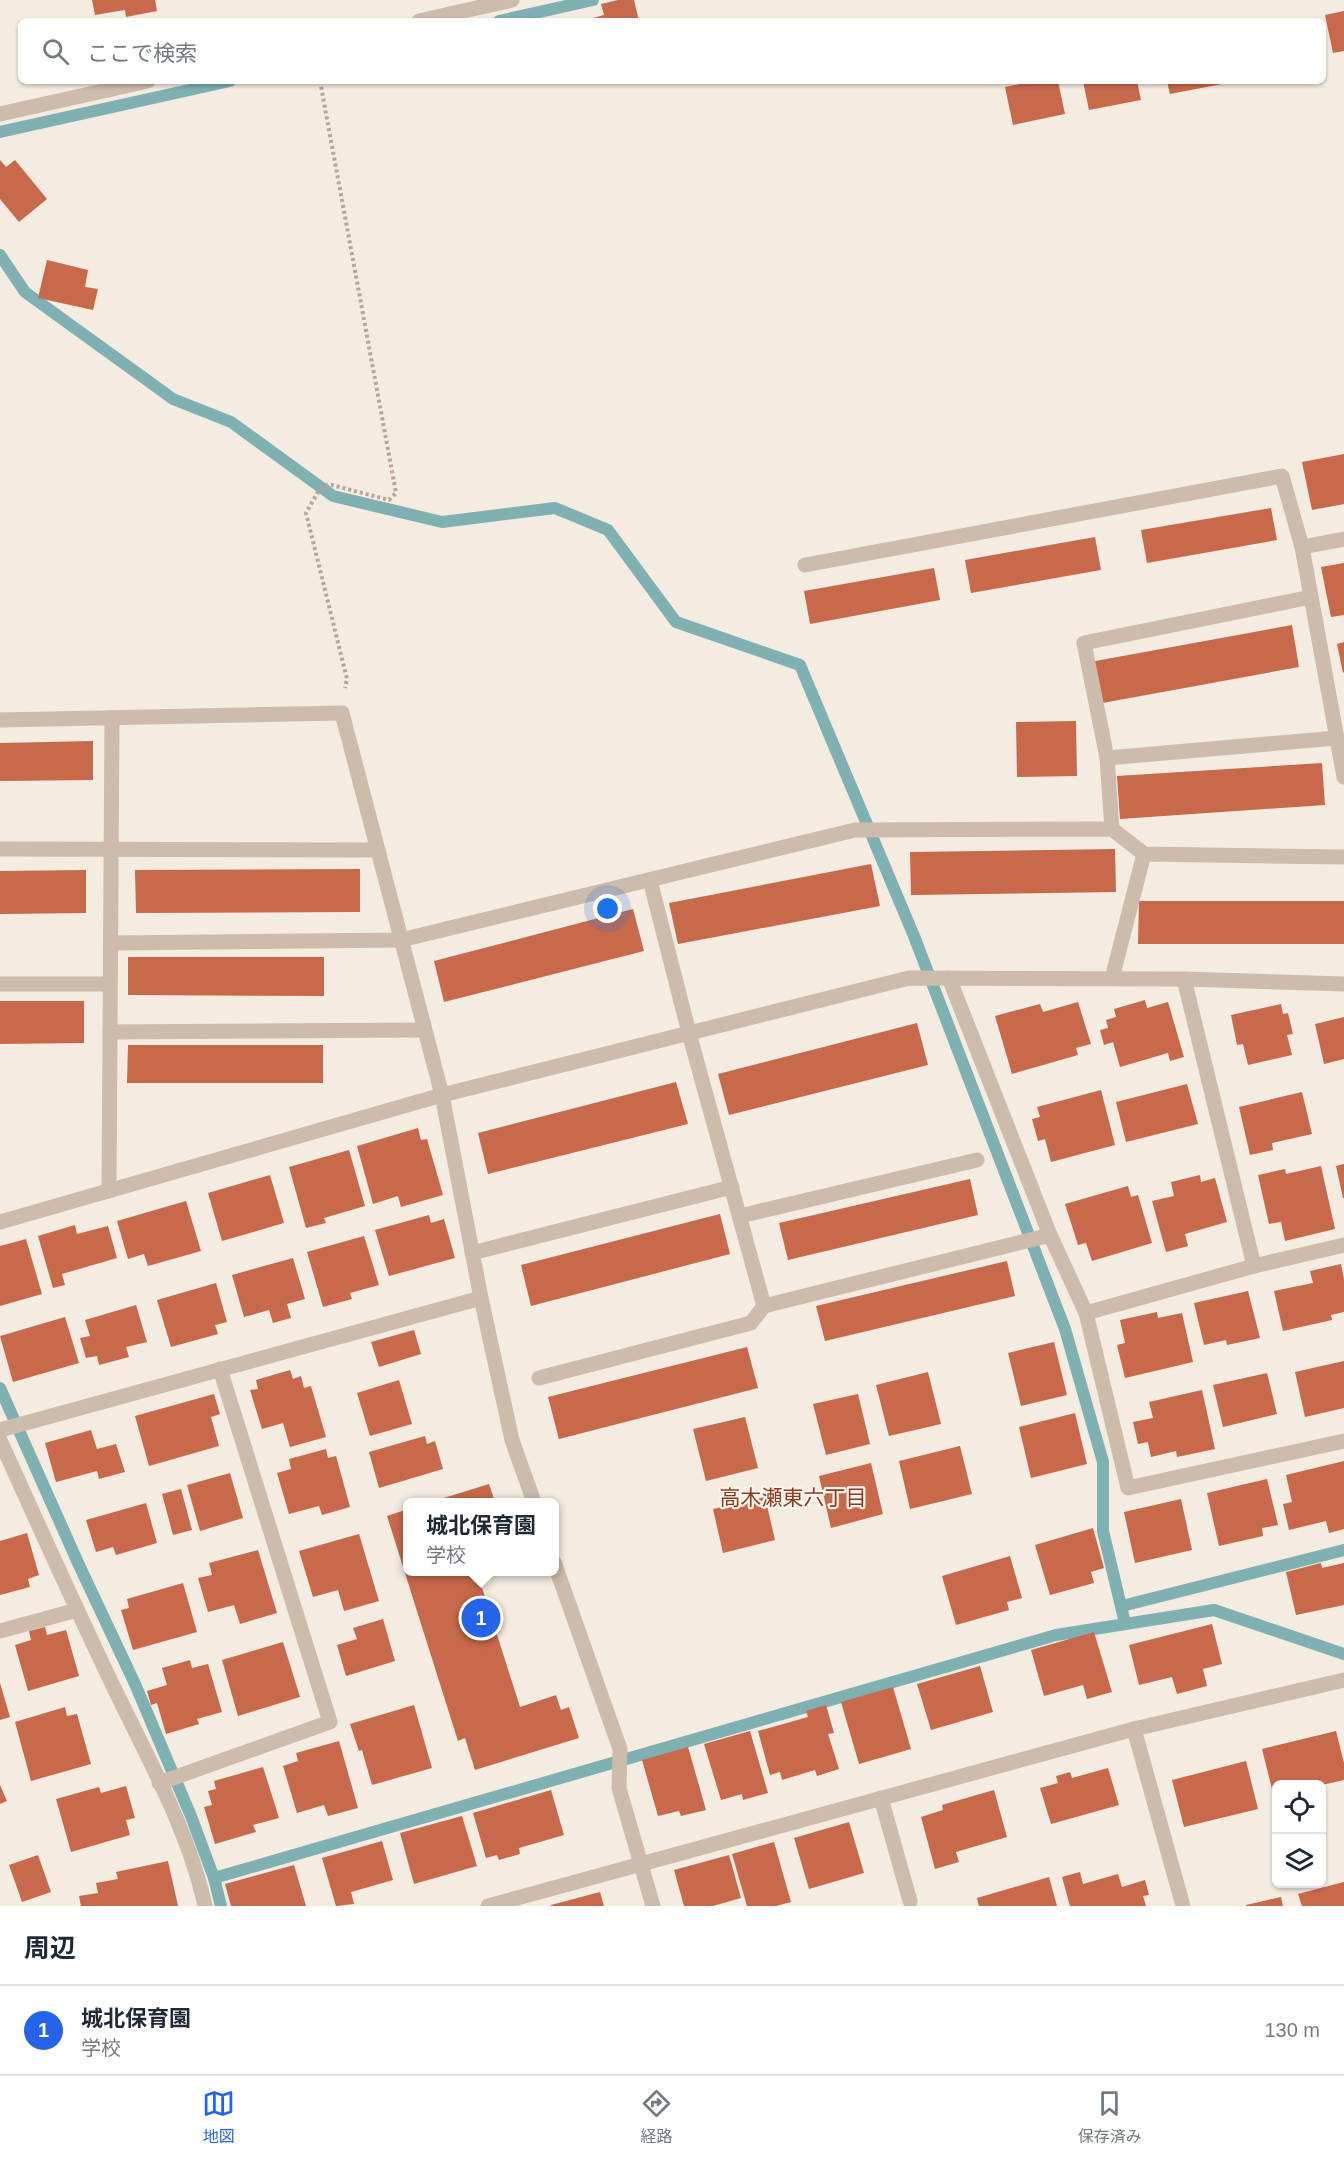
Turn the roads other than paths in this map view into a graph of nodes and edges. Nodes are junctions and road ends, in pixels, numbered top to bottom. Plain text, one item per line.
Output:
1 (512, 0) edge
2 (478, 4) edge
3 (429, 18) edge
4 (135, 84) edge
5 (0, 114) edge
6 (1344, 539) edge
7 (1302, 547) junction
8 (805, 565) dead end
9 (1311, 597) junction
10 (112, 718) junction
11 (0, 720) edge
12 (1337, 738) junction
13 (1107, 758) junction
14 (1344, 777) edge
15 (1112, 829) junction
16 (0, 849) edge
17 (111, 849) junction
18 (378, 850) junction
19 (1144, 854) junction
20 (1344, 857) edge
21 (650, 880) junction
22 (401, 940) junction
23 (111, 943) junction
24 (949, 978) junction
25 (1112, 978) junction
26 (1184, 979) junction
27 (0, 984) edge
28 (110, 984) junction
29 (1344, 984) edge
30 (424, 1030) junction
31 (110, 1032) junction
32 (689, 1033) junction
33 (442, 1095) junction
34 (977, 1160) dead end
35 (732, 1187) junction
36 (109, 1191) junction
37 (740, 1216) junction
38 (0, 1222) edge
39 (1050, 1235) junction
40 (1344, 1245) edge
41 (472, 1253) junction
42 (1254, 1266) junction
43 (481, 1298) junction
44 (764, 1306) junction
45 (1086, 1313) junction
46 (220, 1369) junction
47 (539, 1378) dead end
48 (2, 1433) edge
49 (1344, 1441) edge
50 (532, 1498) edge
51 (559, 1574) edge
52 (77, 1610) junction
53 (0, 1631) edge
54 (1344, 1680) edge
55 (1134, 1729) junction
56 (163, 1781) junction
57 (881, 1798) junction
58 (641, 1863) junction
59 (910, 1901) dead end
60 (205, 1906) edge
61 (488, 1906) edge
62 (653, 1906) edge
63 (1183, 1906) edge

1 - 2 street
2 - 3 street
4 - 5 street
6 - 7 street
7 - 8 street
7 - 9 street
9 - 12 street
9 - 13 street
10 - 11 street
10 - 17 street
10 - 18 street
12 - 13 street
12 - 14 street
13 - 15 street
15 - 19 street
15 - 21 street
16 - 17 street
17 - 18 street
17 - 23 street
18 - 22 street
19 - 20 street
19 - 25 street
21 - 22 street
21 - 32 street
22 - 23 street
22 - 30 street
23 - 28 street
24 - 25 street
24 - 32 street
24 - 39 street
25 - 26 street
26 - 29 street
26 - 42 street
27 - 28 street
28 - 31 street
30 - 31 street
30 - 33 street
31 - 36 street
32 - 33 street
32 - 35 street
33 - 36 street
33 - 41 street
34 - 37 street
35 - 37 street
35 - 41 street
36 - 38 street
37 - 44 street
39 - 44 street
39 - 45 street
40 - 42 street
41 - 43 street
42 - 45 street
43 - 46 street
43 - 50 street
44 - 47 street
45 - 49 street
46 - 48 street
46 - 56 street
48 - 52 street
51 - 58 street
52 - 53 street
52 - 56 street
54 - 55 street
55 - 57 street
55 - 63 street
56 - 60 street
57 - 58 street
57 - 59 street
58 - 61 street
58 - 62 street

